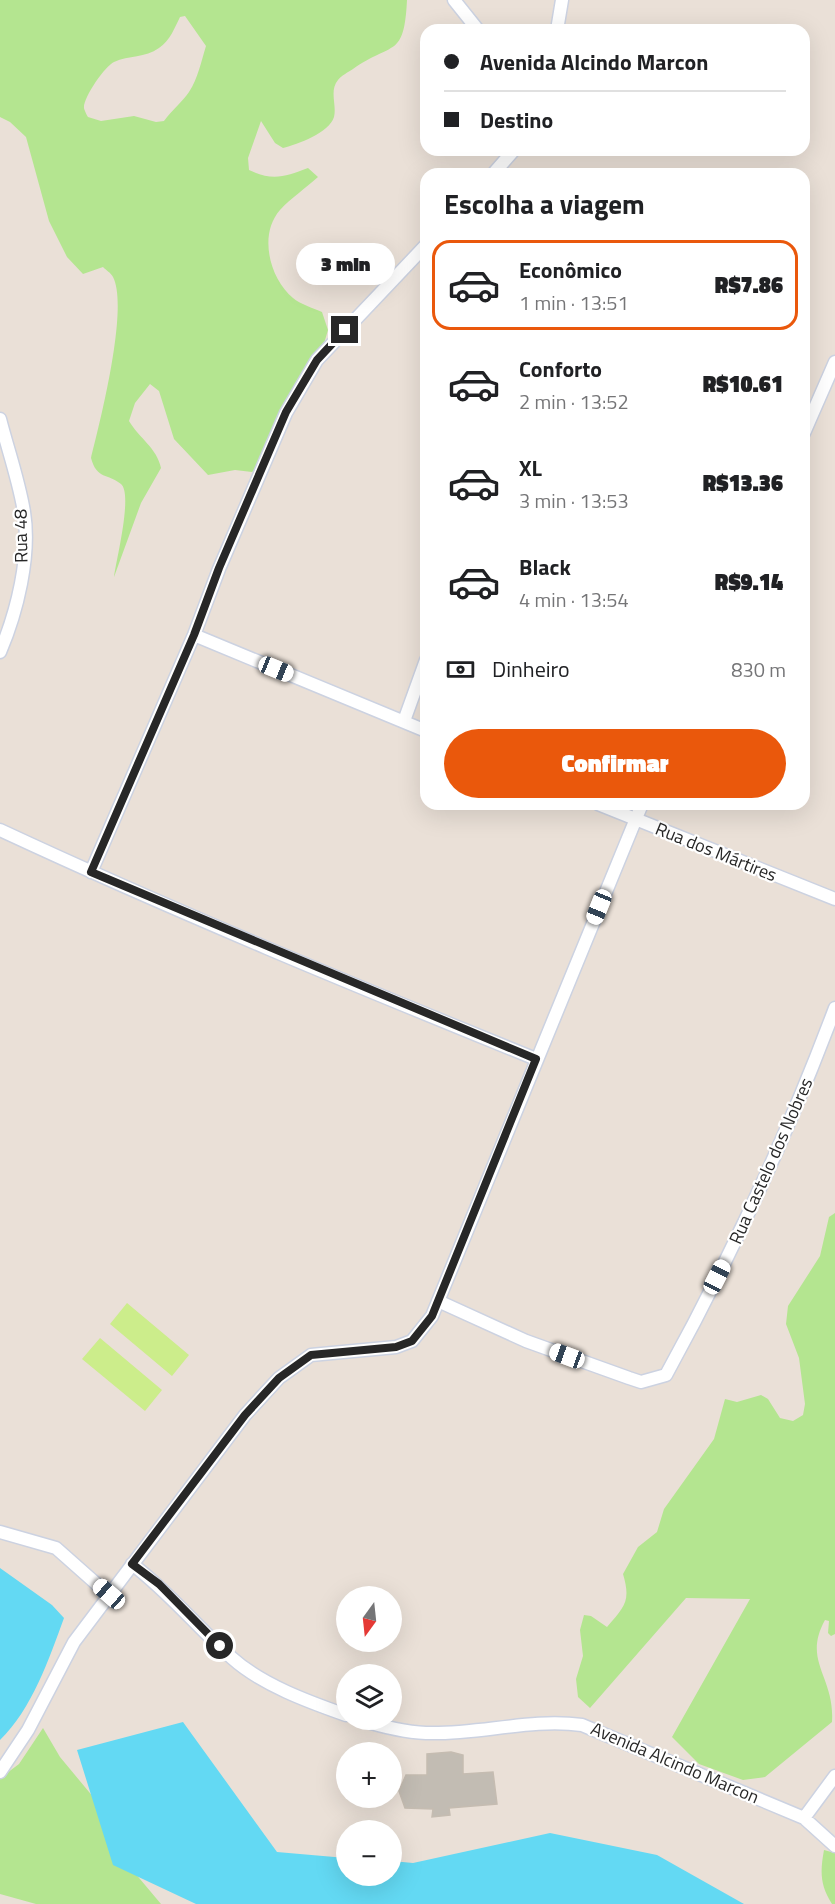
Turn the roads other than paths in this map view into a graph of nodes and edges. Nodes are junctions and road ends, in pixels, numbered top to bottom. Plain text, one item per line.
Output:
1 (454, 0) edge
2 (562, 0) edge
3 (473, 24) edge
4 (558, 24) edge
5 (509, 156) edge
6 (498, 168) edge
7 (420, 251) edge
8 (835, 362) edge
9 (0, 419) edge
10 (810, 419) edge
11 (194, 635) junction
12 (0, 652) edge
13 (420, 677) edge
14 (404, 721) junction
15 (420, 728) edge
16 (612, 810) edge
17 (639, 810) edge
18 (635, 820) junction
19 (0, 830) edge
20 (91, 872) junction
21 (835, 899) edge
22 (835, 1008) edge
23 (536, 1059) junction
24 (438, 1301) junction
25 (0, 1532) edge
26 (132, 1564) junction
27 (109, 1594) junction
28 (336, 1711) edge
29 (402, 1729) edge
30 (0, 1772) edge
31 (835, 1776) edge
32 (804, 1818) junction
33 (835, 1846) edge

1 - 3 street
2 - 4 street
5 - 6 street
7 - 11 street
8 - 10 street
9 - 12 street, Rua 48
11 - 14 street
11 - 20 street
13 - 14 street
14 - 15 street
16 - 18 street, Rua dos Mártires
17 - 18 street
18 - 21 street, Rua dos Mártires
18 - 23 street
19 - 20 street
20 - 23 street
22 - 24 street, Rua Castelo dos Nobres
23 - 24 street
24 - 26 street
25 - 27 street
26 - 27 street
26 - 28 street
27 - 30 street
29 - 32 street, Avenida Alcindo Marcon
31 - 32 street
32 - 33 street, Avenida Alcindo Marcon

